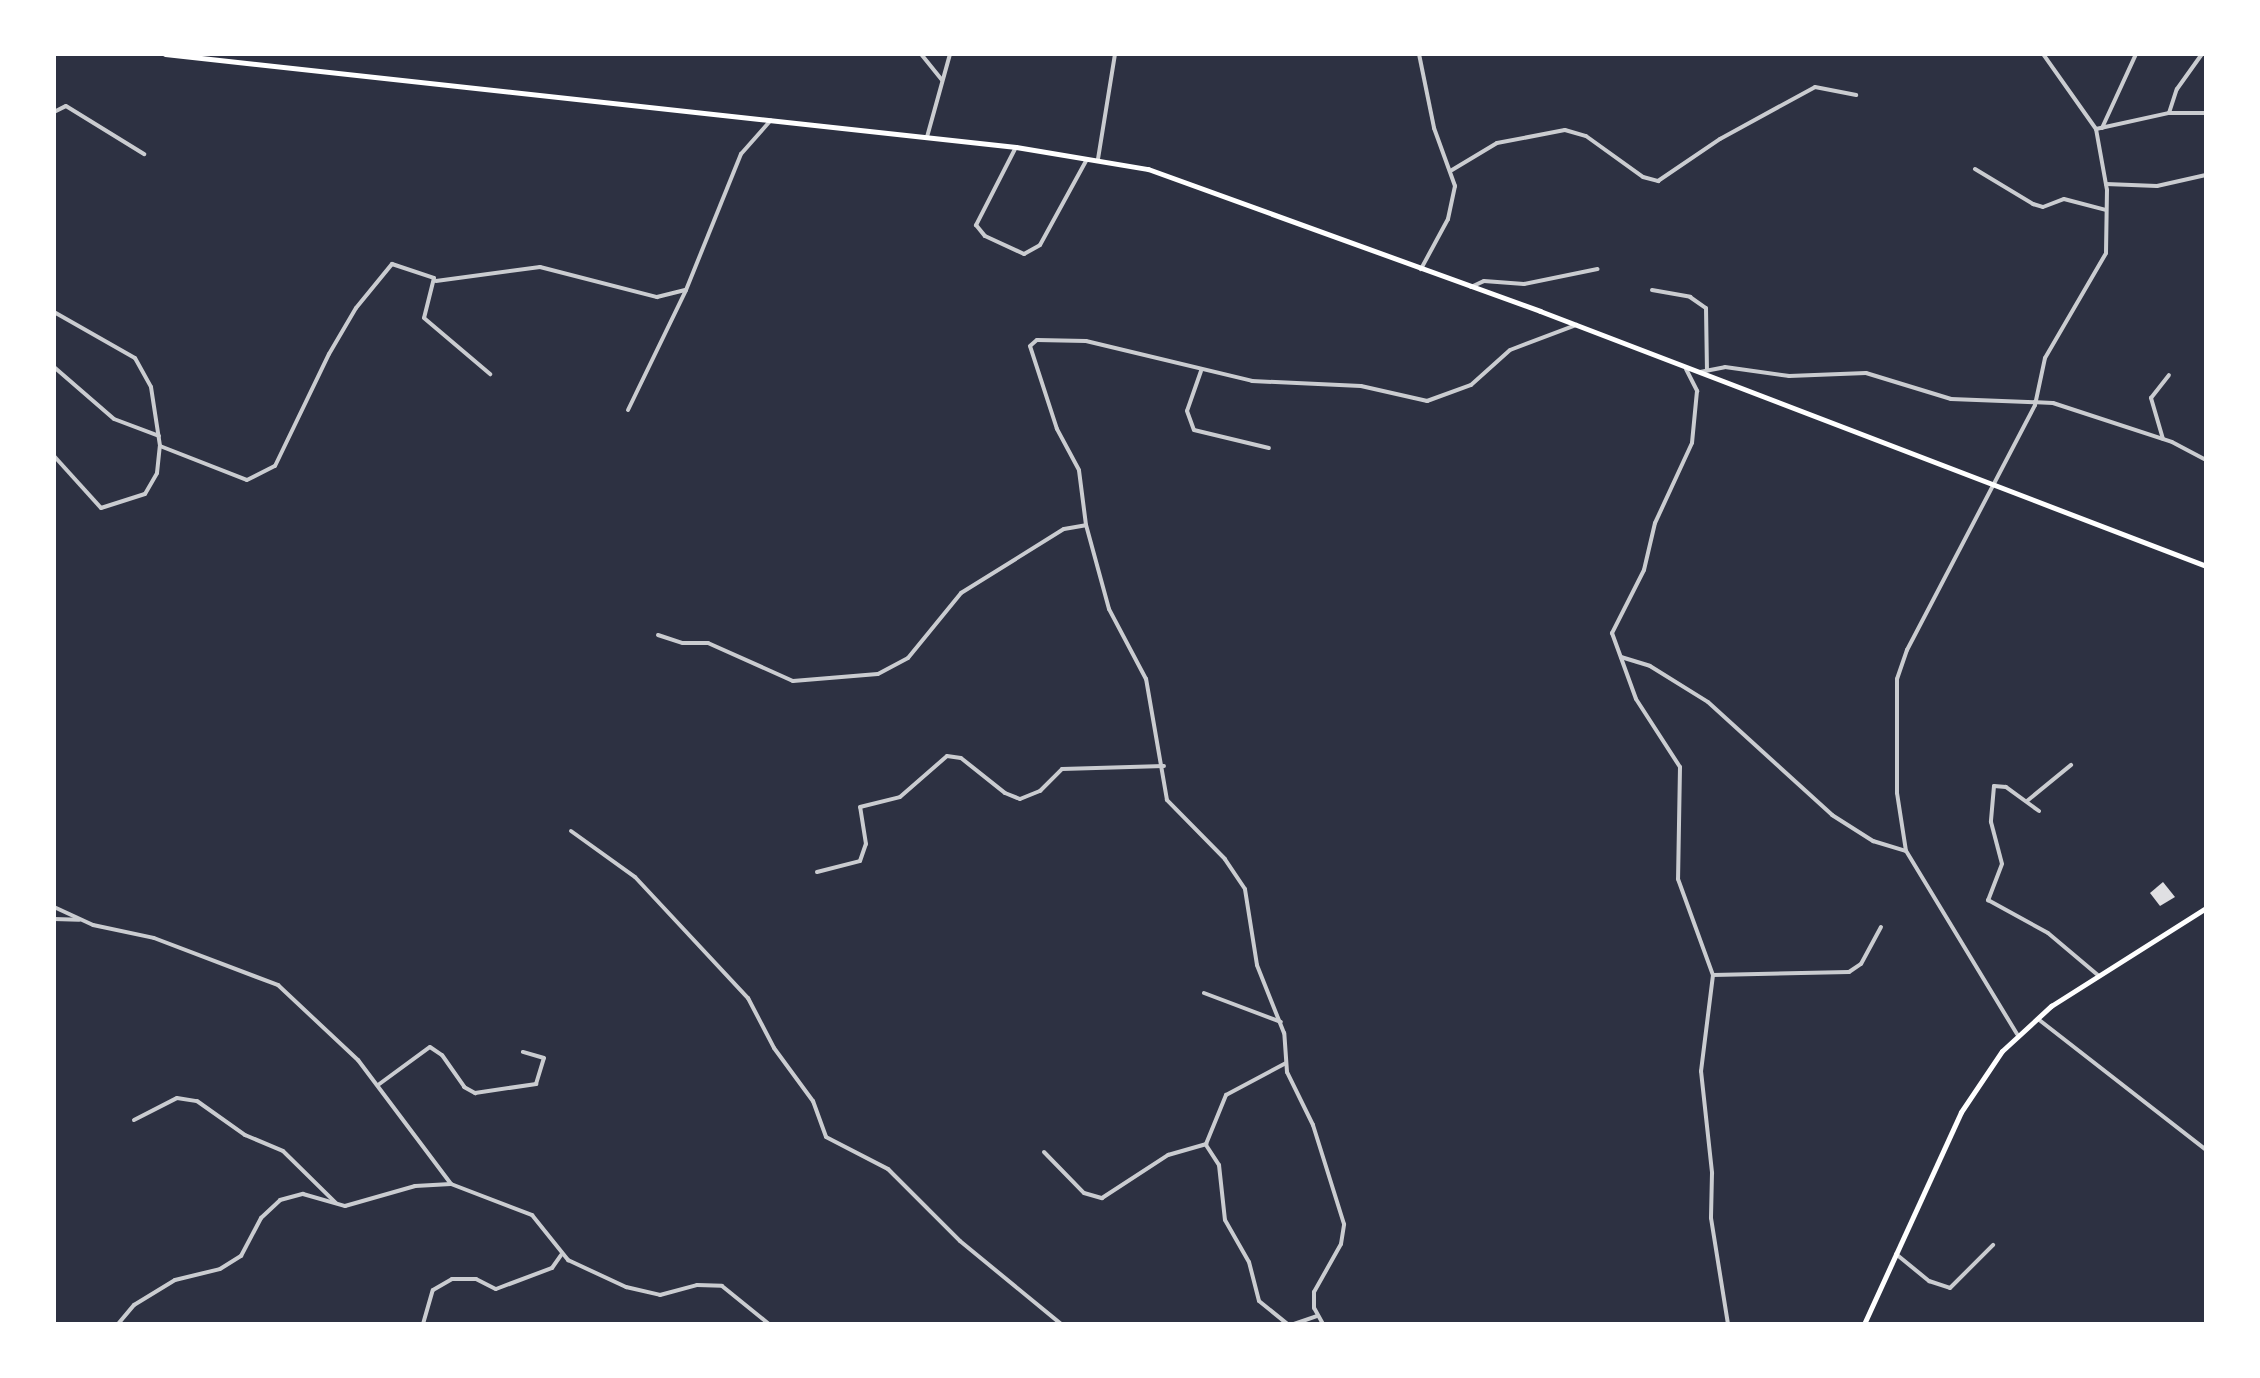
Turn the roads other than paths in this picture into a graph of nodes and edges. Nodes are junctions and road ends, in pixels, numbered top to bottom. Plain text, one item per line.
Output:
1 (165, 54) edge
2 (921, 54) edge
3 (950, 54) edge
4 (1115, 54) edge
5 (1419, 54) edge
6 (2136, 54) edge
7 (2202, 54) edge
8 (2045, 56) edge
9 (943, 82) junction
10 (1856, 95) dead end
11 (54, 112) edge
12 (2169, 113) junction
13 (2206, 113) edge
14 (771, 120) junction
15 (2102, 128) junction
16 (2096, 129) junction
17 (927, 137) junction
18 (1016, 147) junction
19 (144, 154) dead end
20 (1088, 157) junction
21 (1098, 159) junction
22 (1975, 169) dead end
23 (1452, 170) junction
24 (2206, 175) edge
25 (2106, 184) junction
26 (2106, 210) junction
27 (1421, 269) junction
28 (1597, 269) dead end
29 (436, 281) junction
30 (1471, 287) junction
31 (686, 290) junction
32 (1652, 290) dead end
33 (54, 312) edge
34 (1576, 325) junction
35 (54, 367) edge
36 (1686, 369) junction
37 (1707, 369) junction
38 (1201, 371) junction
39 (490, 374) dead end
40 (1698, 374) junction
41 (2169, 375) dead end
42 (2035, 405) junction
43 (628, 410) dead end
44 (159, 436) junction
45 (2163, 439) junction
46 (160, 446) junction
47 (1269, 448) dead end
48 (54, 456) edge
49 (2206, 460) edge
50 (1991, 485) junction
51 (1086, 525) junction
52 (2206, 566) edge
53 (658, 635) dead end
54 (1620, 657) junction
55 (2071, 765) dead end
56 (1164, 766) junction
57 (2027, 801) junction
58 (2039, 811) dead end
59 (571, 831) dead end
60 (1906, 851) junction
61 (817, 872) dead end
62 (54, 907) edge
63 (2206, 908) edge
64 (54, 919) edge
65 (82, 920) junction
66 (1881, 927) dead end
67 (1713, 975) junction
68 (2099, 976) junction
69 (1204, 993) dead end
70 (2036, 1017) junction
71 (1281, 1022) junction
72 (2017, 1034) junction
73 (523, 1052) dead end
74 (1286, 1063) junction
75 (378, 1085) junction
76 (134, 1120) dead end
77 (1206, 1144) junction
78 (2206, 1150) edge
79 (1044, 1152) dead end
80 (451, 1184) junction
81 (337, 1205) junction
82 (1993, 1245) dead end
83 (1896, 1254) junction
84 (561, 1255) junction
85 (1317, 1316) junction
86 (118, 1324) edge
87 (423, 1324) edge
88 (769, 1324) edge
89 (1061, 1324) edge
90 (1287, 1324) edge
91 (1294, 1324) edge
92 (1323, 1324) edge
93 (1728, 1324) edge
94 (1864, 1324) edge

1 - 14 main road
2 - 9 street
3 - 9 street
4 - 21 street
5 - 23 street
6 - 15 street
7 - 12 street
8 - 16 street
9 - 17 street
10 - 23 street
11 - 19 street
12 - 13 street
12 - 15 street
14 - 17 main road
14 - 31 street
15 - 16 street
16 - 25 street
17 - 18 main road
18 - 20 main road
18 - 20 street
20 - 21 main road
21 - 27 main road
22 - 26 street
23 - 27 street
24 - 25 street
25 - 26 street
26 - 42 street
27 - 30 main road
28 - 30 street
29 - 31 street
29 - 39 street
29 - 46 street
30 - 34 main road
31 - 43 street
32 - 37 street
33 - 44 street
34 - 36 main road
34 - 38 street
35 - 44 street
36 - 40 main road
36 - 54 street
37 - 40 street
37 - 42 street
38 - 47 street
38 - 51 street
40 - 50 main road
41 - 45 street
42 - 45 street
42 - 50 street
44 - 46 street
45 - 49 street
46 - 48 street
50 - 52 main road
50 - 60 street
51 - 53 street
51 - 56 street
54 - 60 street
54 - 67 street
55 - 57 street
56 - 61 street
56 - 71 street
57 - 58 street
57 - 68 street
59 - 89 street
60 - 72 street
62 - 65 street
63 - 68 main road
64 - 65 street
65 - 75 street
66 - 67 street
67 - 93 street
68 - 70 main road
69 - 71 street
70 - 72 main road
70 - 78 street
71 - 74 street
72 - 83 main road
73 - 75 street
74 - 77 street
74 - 85 street
75 - 80 street
76 - 81 street
77 - 79 street
77 - 90 street
80 - 81 street
80 - 84 street
81 - 86 street
82 - 83 street
83 - 94 main road
84 - 87 street
84 - 88 street
85 - 91 street
85 - 92 street

